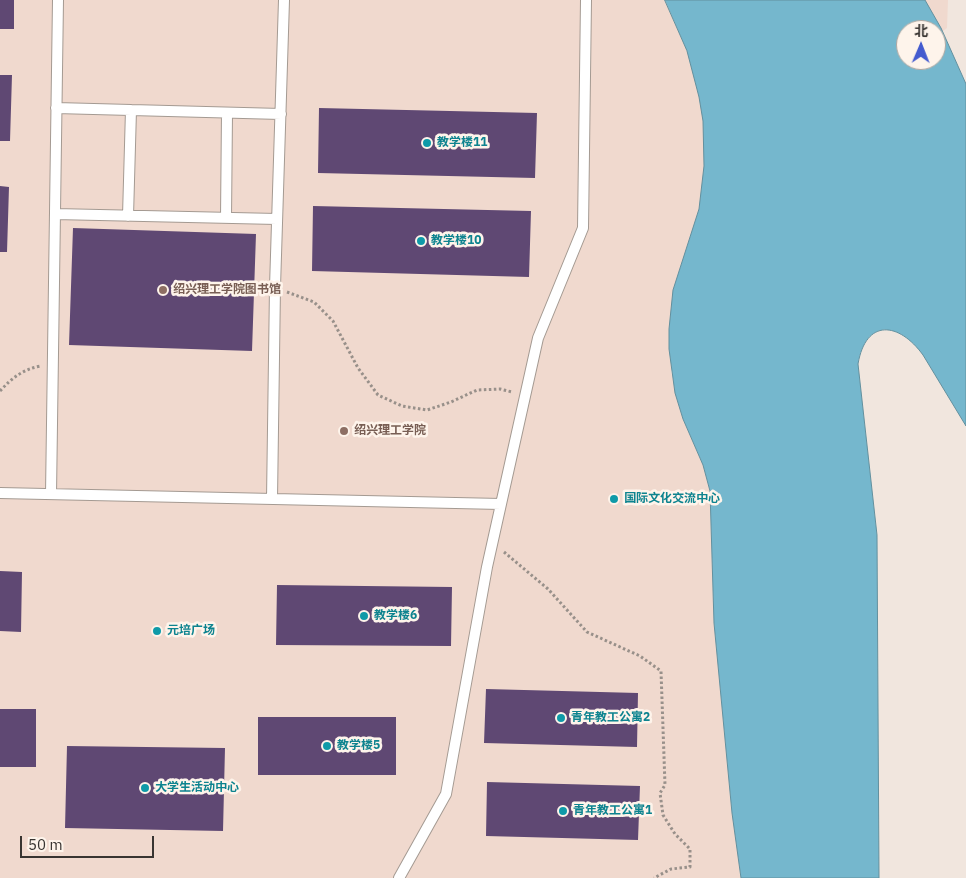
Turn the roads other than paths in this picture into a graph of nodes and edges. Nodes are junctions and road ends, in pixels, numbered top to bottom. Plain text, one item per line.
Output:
1 (58, 0) edge
2 (284, 0) edge
3 (586, 0) edge
4 (56, 108) junction
5 (131, 110) junction
6 (227, 113) junction
7 (280, 114) junction
8 (55, 214) junction
9 (128, 216) junction
10 (226, 218) junction
11 (277, 219) junction
12 (0, 493) edge
13 (51, 494) junction
14 (272, 499) junction
15 (501, 504) junction
16 (399, 878) edge

1 - 4 lane
2 - 7 lane
3 - 15 lane
4 - 5 lane
4 - 8 lane
5 - 6 lane
5 - 9 lane
6 - 7 lane
6 - 10 lane
7 - 11 lane
8 - 9 lane
8 - 13 lane
9 - 10 lane
10 - 11 lane
11 - 14 lane
12 - 13 lane
13 - 14 lane
14 - 15 lane
15 - 16 lane

